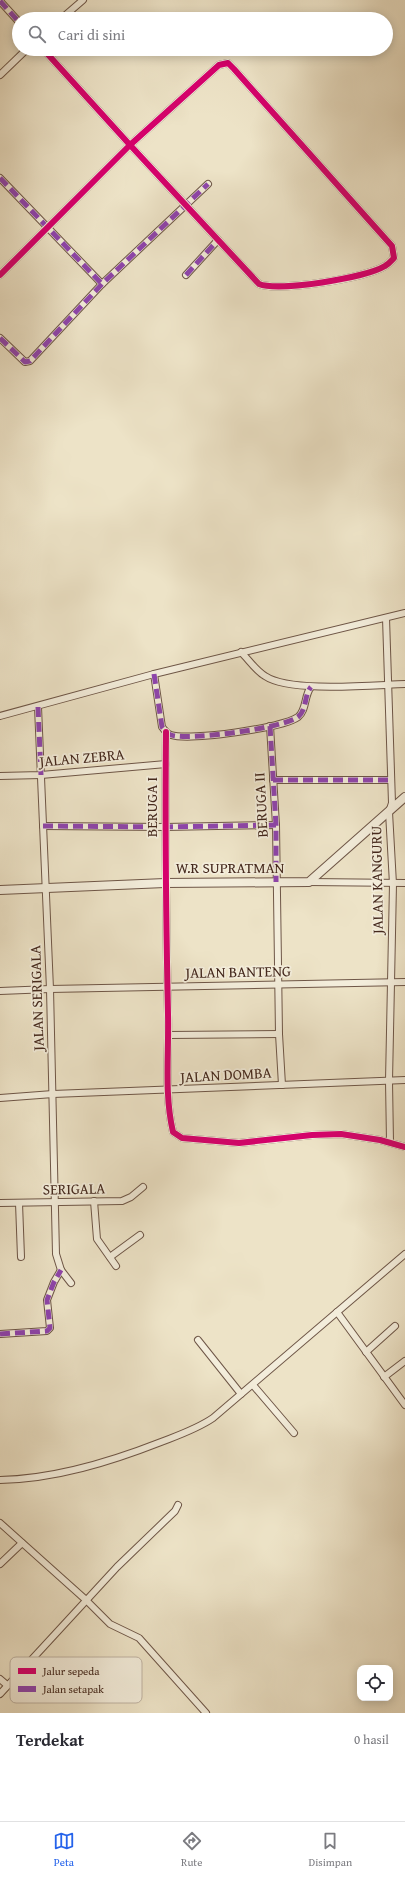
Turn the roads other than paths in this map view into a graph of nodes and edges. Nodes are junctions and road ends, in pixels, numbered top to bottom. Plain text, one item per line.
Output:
1 (83, 0) edge
2 (0, 1) edge
3 (69, 12) edge
4 (12, 14) edge
5 (20, 56) edge
6 (49, 56) edge
7 (0, 75) edge
8 (130, 146) junction
9 (0, 178) edge
10 (208, 184) dead end
11 (186, 206) junction
12 (48, 227) junction
13 (218, 240) junction
14 (0, 275) edge
15 (186, 275) dead end
16 (102, 284) junction
17 (0, 338) edge
18 (405, 613) edge
19 (386, 618) junction
20 (242, 652) junction
21 (154, 674) junction
22 (388, 684) junction
23 (405, 684) edge
24 (311, 687) junction
25 (38, 707) junction
26 (0, 716) edge
27 (270, 726) junction
28 (166, 732) junction
29 (166, 764) junction
30 (41, 775) junction
31 (0, 776) edge
32 (273, 780) junction
33 (391, 780) junction
34 (405, 797) edge
35 (388, 812) junction
36 (276, 825) junction
37 (43, 826) junction
38 (165, 827) junction
39 (276, 882) junction
40 (309, 882) junction
41 (166, 883) junction
42 (405, 883) edge
43 (393, 884) junction
44 (46, 888) junction
45 (0, 890) edge
46 (390, 982) junction
47 (405, 982) edge
48 (278, 984) junction
49 (168, 986) junction
50 (50, 989) junction
51 (0, 992) edge
52 (279, 1034) junction
53 (169, 1035) junction
54 (405, 1080) edge
55 (388, 1081) junction
56 (282, 1085) junction
57 (168, 1090) junction
58 (53, 1094) junction
59 (0, 1098) edge
60 (390, 1142) junction
61 (405, 1147) edge
62 (143, 1187) dead end
63 (94, 1201) junction
64 (20, 1202) junction
65 (54, 1202) junction
66 (0, 1203) edge
67 (140, 1234) dead end
68 (405, 1254) edge
69 (21, 1257) dead end
70 (110, 1257) junction
71 (116, 1266) dead end
72 (61, 1270) junction
73 (71, 1283) dead end
74 (337, 1312) junction
75 (395, 1326) dead end
76 (0, 1334) edge
77 (198, 1340) dead end
78 (366, 1352) junction
79 (405, 1360) edge
80 (384, 1377) junction
81 (253, 1384) junction
82 (241, 1394) junction
83 (405, 1404) edge
84 (294, 1433) dead end
85 (0, 1480) edge
86 (178, 1505) dead end
87 (0, 1523) edge
88 (22, 1543) junction
89 (0, 1564) edge
90 (86, 1600) junction
91 (33, 1657) edge
92 (0, 1679) edge
93 (10, 1682) edge
94 (7, 1685) junction
95 (0, 1694) edge
96 (206, 1713) edge

1 - 3 street
2 - 4 street
5 - 7 street
6 - 8 street
8 - 11 street
8 - 12 street
8 - 13 street
9 - 12 street
10 - 11 street
11 - 13 street
11 - 16 street
12 - 14 street
12 - 16 street
13 - 15 street
16 - 17 street
18 - 19 street
19 - 20 street
19 - 22 street, JALAN KANGURU
20 - 21 street
20 - 24 street
21 - 25 street
21 - 28 street, BERUGA I
22 - 23 street
22 - 24 street
22 - 33 street, JALAN KANGURU
24 - 27 street
25 - 26 street
25 - 30 street, JALAN SERIGALA
27 - 28 street
27 - 32 street, BERUGA II
28 - 29 street, BERUGA I
29 - 30 street, JALAN ZEBRA
29 - 38 street, BERUGA I
30 - 31 street, JALAN ZEBRA
30 - 37 street, JALAN SERIGALA
32 - 33 street
32 - 36 street, BERUGA II
33 - 35 street, JALAN KANGURU
34 - 35 street
35 - 40 street
35 - 43 street, JALAN KANGURU
36 - 38 street
36 - 39 street, BERUGA II
37 - 38 street
37 - 44 street, JALAN SERIGALA
38 - 41 street, BERUGA I
39 - 40 street, W.R SUPRATMAN
39 - 41 street, W.R SUPRATMAN
39 - 48 street, BERUGA II
40 - 43 street
41 - 44 street, W.R SUPRATMAN
41 - 49 street, BERUGA I
42 - 43 street
43 - 46 street, JALAN KANGURU
44 - 45 street, W.R SUPRATMAN
44 - 50 street, JALAN SERIGALA
46 - 47 street, JALAN BANTENG
46 - 48 street, JALAN BANTENG
46 - 55 street, JALAN KANGURU
48 - 49 street, JALAN BANTENG
48 - 52 street, BERUGA II
49 - 50 street, JALAN BANTENG
49 - 53 street, BERUGA I
50 - 51 street, JALAN BANTENG
50 - 58 street, JALAN SERIGALA
52 - 53 street
52 - 56 street, BERUGA II
53 - 57 street, BERUGA I
54 - 55 street, JALAN DOMBA
55 - 56 street, JALAN DOMBA
55 - 60 street, JALAN KANGURU
56 - 57 street, JALAN DOMBA
57 - 58 street, JALAN DOMBA
57 - 60 street, BERUGA I
58 - 59 street, JALAN DOMBA
58 - 65 street, JALAN SERIGALA
60 - 61 street, BERUGA I
62 - 63 street, SERIGALA
63 - 65 street, SERIGALA
63 - 70 street
64 - 65 street, SERIGALA
64 - 66 street, SERIGALA
64 - 69 street
65 - 72 street, JALAN SERIGALA
67 - 70 street
68 - 74 street
70 - 71 street
72 - 73 street, JALAN SERIGALA
72 - 76 street
74 - 78 street
74 - 81 street
75 - 78 street
77 - 82 street
78 - 80 street
79 - 80 street
80 - 83 street
81 - 82 street
81 - 84 street
82 - 85 street
86 - 90 street
87 - 88 street
88 - 89 street
88 - 90 street
90 - 91 street
90 - 96 street
92 - 94 street
93 - 94 street
94 - 95 street

